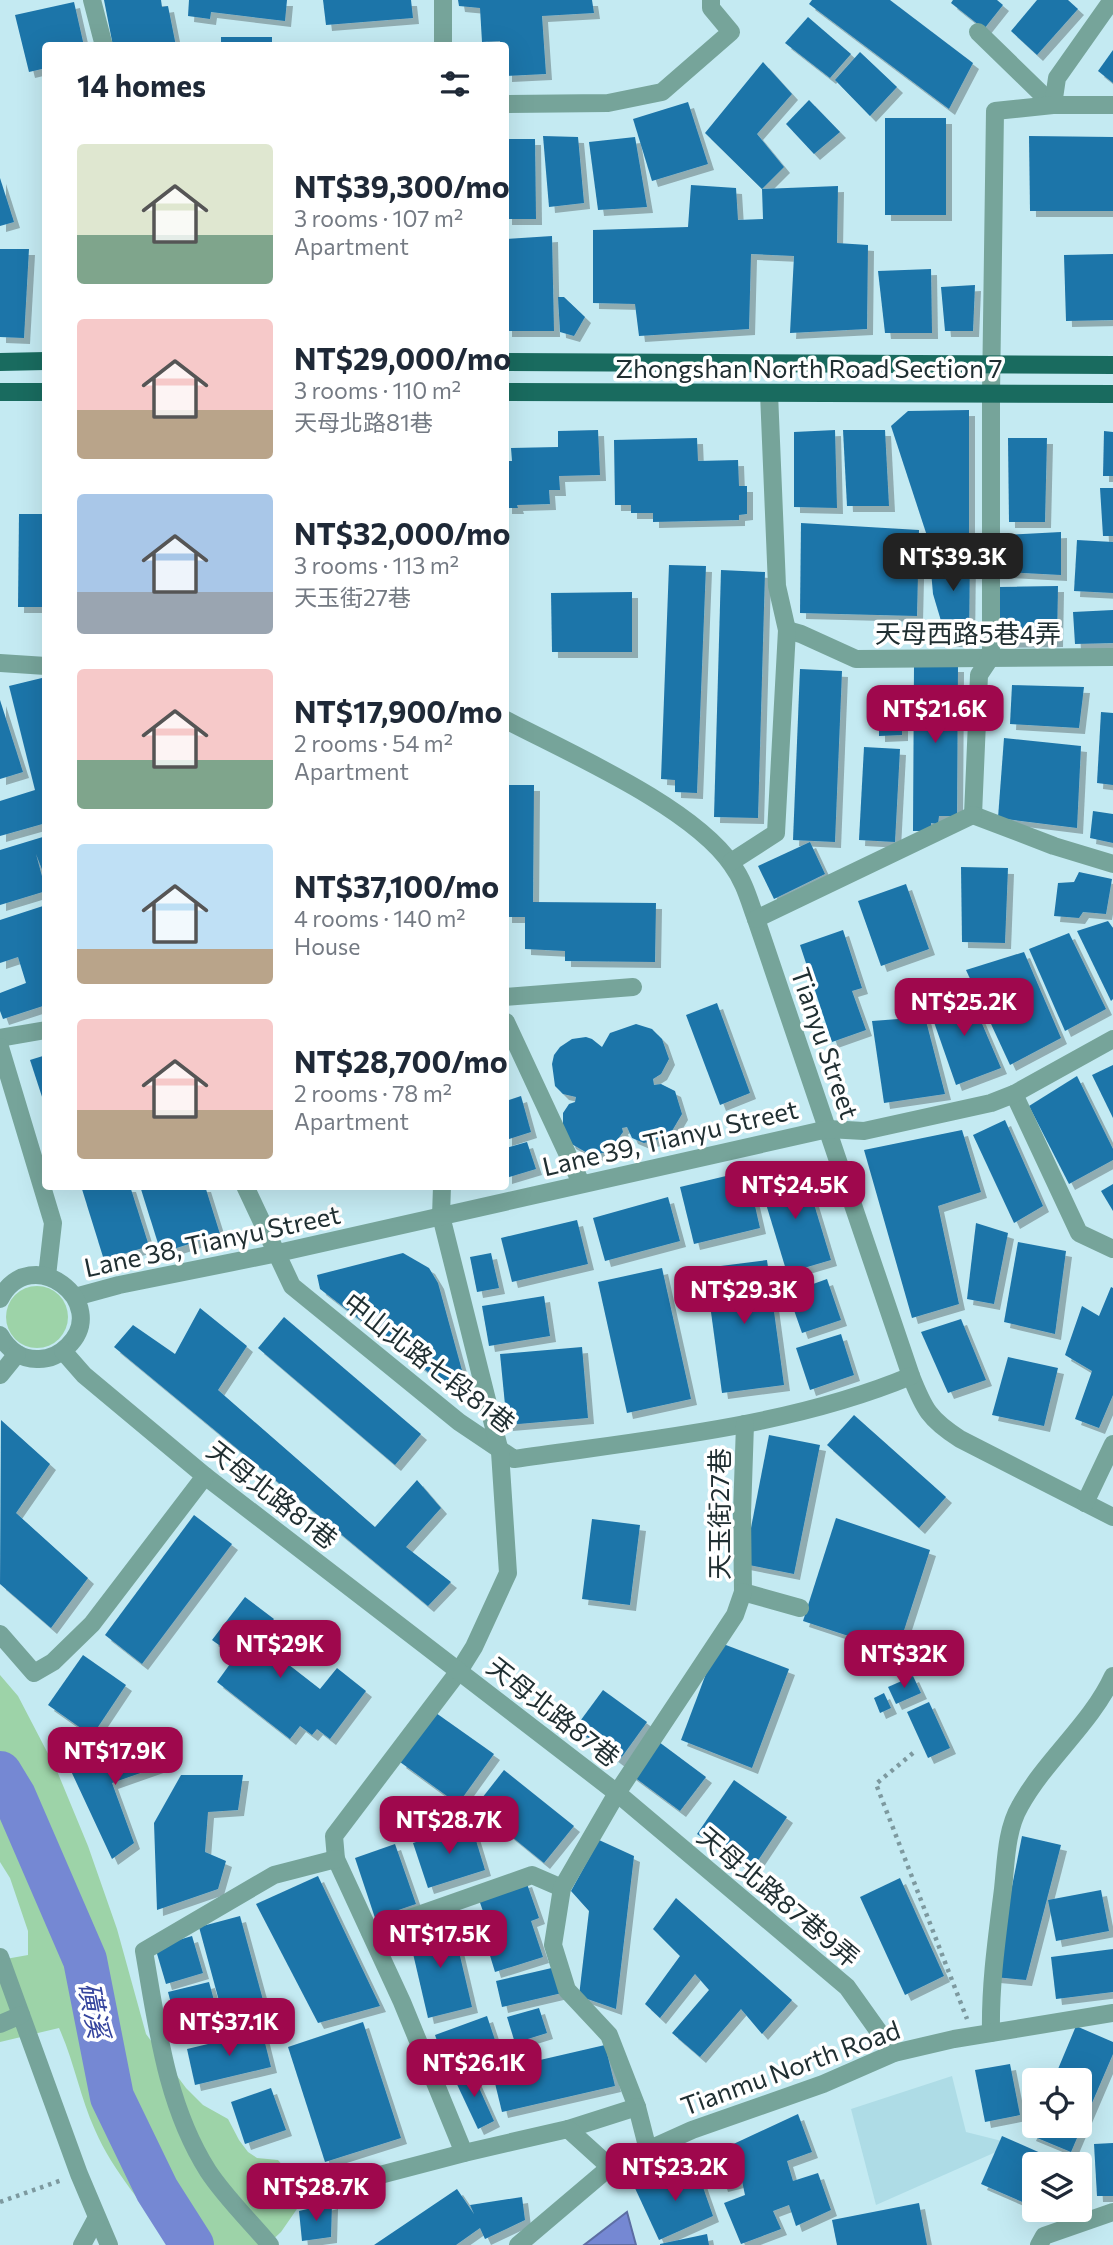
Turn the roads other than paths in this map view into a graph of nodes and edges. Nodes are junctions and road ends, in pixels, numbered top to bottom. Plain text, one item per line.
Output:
1 (92, 0) edge
2 (443, 0) edge
3 (711, 0) edge
4 (1107, 3) edge
5 (978, 32) dead end
6 (103, 42) edge
7 (443, 42) edge
8 (509, 104) edge
9 (1053, 105) junction
10 (1113, 105) edge
11 (42, 361) edge
12 (0, 362) edge
13 (509, 362) edge
14 (991, 365) junction
15 (1113, 365) edge
16 (0, 392) edge
17 (42, 392) edge
18 (509, 392) edge
19 (769, 393) junction
20 (991, 394) junction
21 (1113, 394) edge
22 (787, 630) junction
23 (991, 657) junction
24 (1113, 657) edge
25 (0, 663) edge
26 (42, 666) edge
27 (509, 722) edge
28 (973, 815) junction
29 (731, 862) junction
30 (1113, 864) edge
31 (756, 919) junction
32 (633, 987) dead end
33 (509, 997) edge
34 (509, 1028) edge
35 (42, 1031) edge
36 (0, 1038) edge
37 (1113, 1039) edge
38 (0, 1048) edge
39 (1014, 1094) junction
40 (828, 1129) junction
41 (581, 1183) junction
42 (42, 1187) edge
43 (43, 1190) edge
44 (247, 1190) edge
45 (442, 1190) edge
46 (442, 1216) junction
47 (1113, 1249) edge
48 (278, 1253) junction
49 (47, 1276) junction
50 (75, 1297) junction
51 (0, 1299) edge
52 (0, 1335) edge
53 (63, 1351) junction
54 (18, 1354) junction
55 (0, 1375) edge
56 (911, 1376) junction
57 (746, 1424) junction
58 (1113, 1444) edge
59 (500, 1452) junction
60 (205, 1476) junction
61 (1085, 1503) junction
62 (1113, 1517) edge
63 (743, 1592) junction
64 (800, 1608) dead end
65 (0, 1634) edge
66 (459, 1671) junction
67 (1113, 1676) edge
68 (617, 1793) junction
69 (336, 1859) junction
70 (562, 1888) junction
71 (370, 1932) junction
72 (0, 1957) edge
73 (1113, 2014) edge
74 (21, 2015) junction
75 (0, 2024) edge
76 (983, 2034) junction
77 (894, 2053) junction
78 (637, 2107) junction
79 (568, 2129) junction
80 (648, 2150) junction
81 (464, 2153) junction
82 (610, 2167) junction
83 (315, 2192) dead end
84 (1113, 2212) edge
85 (96, 2219) junction
86 (82, 2245) edge
87 (109, 2245) edge
88 (270, 2245) edge
89 (518, 2245) edge
90 (1039, 2245) edge

1 - 6 street
2 - 7 street
3 - 8 street
4 - 9 street
5 - 9 street
9 - 10 street
9 - 14 street
11 - 12 main road
13 - 14 main road, Zhongshan North Road Section 7
14 - 15 main road, Zhongshan North Road Section 7
14 - 20 street
16 - 17 main road
18 - 19 main road, Zhongshan North Road Section 7
19 - 20 main road, Zhongshan North Road Section 7
19 - 22 street
20 - 21 main road, Zhongshan North Road Section 7
20 - 23 street
22 - 23 street, 天母西路5巷4弄
22 - 29 street
23 - 24 street, 天母西路5巷4弄
23 - 28 street
25 - 26 street
27 - 29 street, Tianyu Street
28 - 30 street
28 - 31 street
29 - 31 street, Tianyu Street
31 - 40 street, Tianyu Street
32 - 33 street
34 - 41 street
35 - 36 street
37 - 39 street
38 - 42 street
39 - 40 street
39 - 47 street
40 - 41 street, Lane 39, Tianyu Street
40 - 56 street, Tianyu Street
41 - 46 street, Lane 39, Tianyu Street
43 - 49 street
44 - 48 street, 中山北路七段81巷
45 - 46 street
46 - 48 street, Lane 38, Tianyu Street
46 - 59 street
48 - 50 street, Lane 38, Tianyu Street
48 - 59 street, 中山北路七段81巷
49 - 50 street
49 - 51 street
50 - 53 street
52 - 54 street
53 - 54 street
53 - 60 street, 天母北路81巷
54 - 55 street
56 - 57 street, 天玉街27巷
56 - 61 street, Tianyu Street
57 - 59 street, 中山北路七段81巷
57 - 63 street, 天玉街27巷
58 - 61 street
59 - 66 street
60 - 65 street
60 - 66 street, 天母北路81巷
61 - 62 street, Tianyu Street
63 - 64 street, 天玉街27巷
63 - 68 street
66 - 68 street, 天母北路87巷
66 - 69 street
67 - 76 street
68 - 70 street
68 - 77 street, 天母北路87巷9弄
69 - 71 street
69 - 88 street
70 - 71 street
70 - 78 street
71 - 81 street
72 - 74 street
73 - 76 street, Tianmu North Road
74 - 75 street
74 - 85 street
76 - 77 street, Tianmu North Road
77 - 80 street, Tianmu North Road
78 - 79 street
78 - 80 street
79 - 81 street
79 - 82 street
80 - 82 street, Tianmu North Road
81 - 83 street
82 - 89 street, Tianmu North Road
84 - 90 street
85 - 86 street
85 - 87 street

